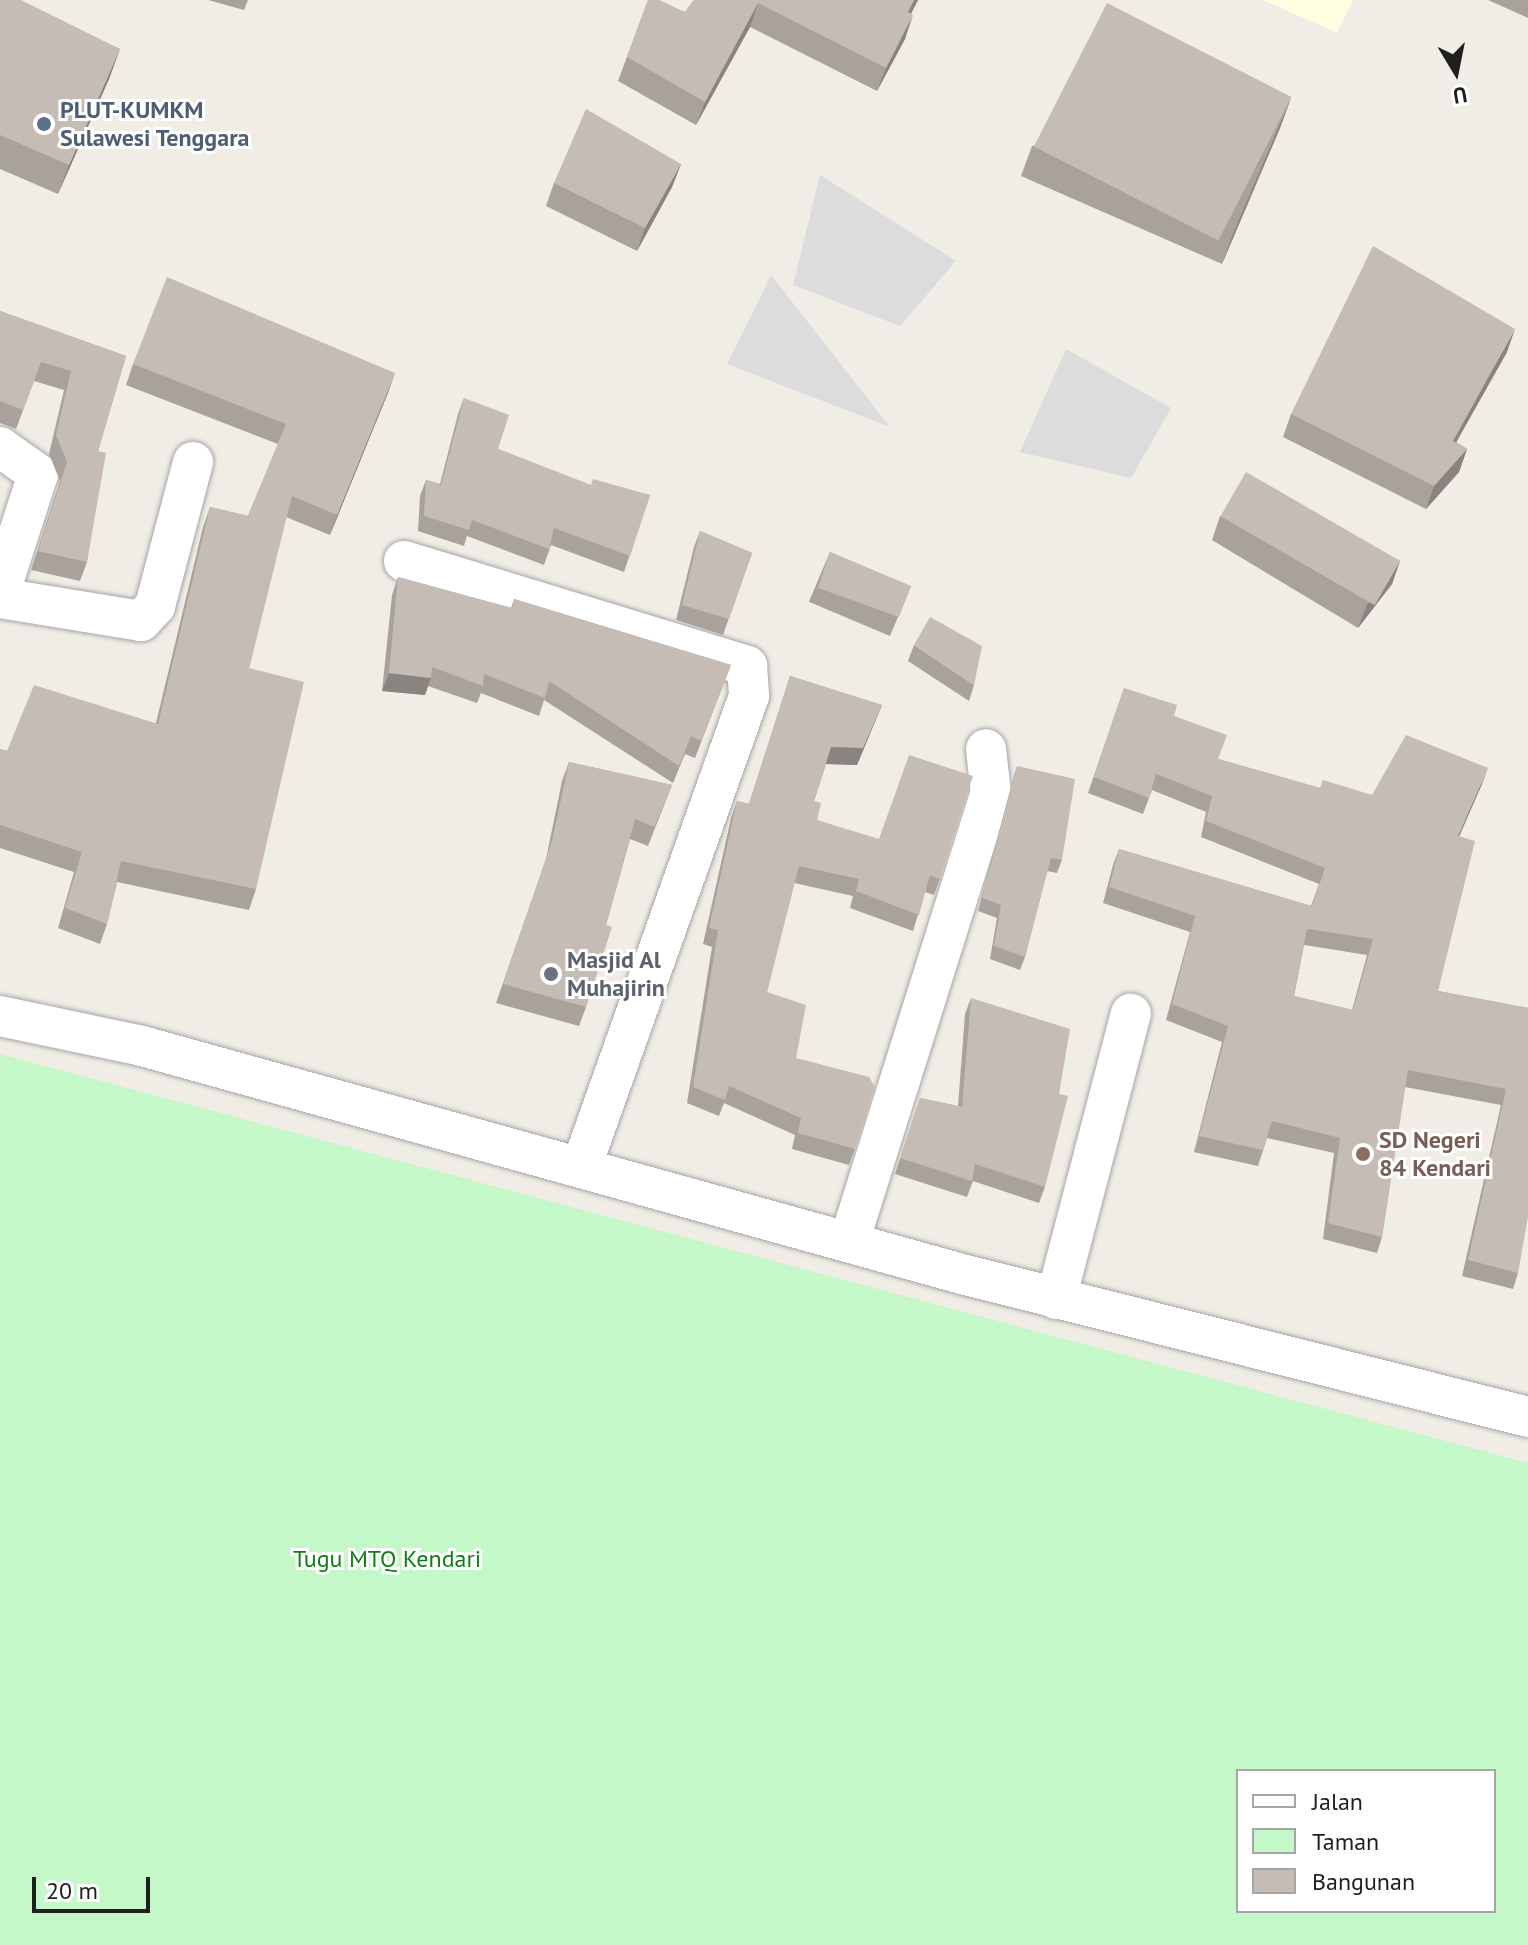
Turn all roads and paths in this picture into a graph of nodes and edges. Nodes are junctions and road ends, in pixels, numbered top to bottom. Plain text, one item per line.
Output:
1 (0, 447) edge
2 (193, 462) dead end
3 (404, 561) dead end
4 (0, 592) edge
5 (0, 598) edge
6 (986, 749) dead end
7 (1131, 1014) dead end
8 (0, 1016) edge
9 (582, 1165) junction
10 (849, 1242) junction
11 (1056, 1299) junction
12 (1528, 1417) edge

1 - 4 street
2 - 5 street
3 - 9 street
6 - 10 street
7 - 11 street
8 - 9 street
9 - 10 street
10 - 11 street
11 - 12 street

